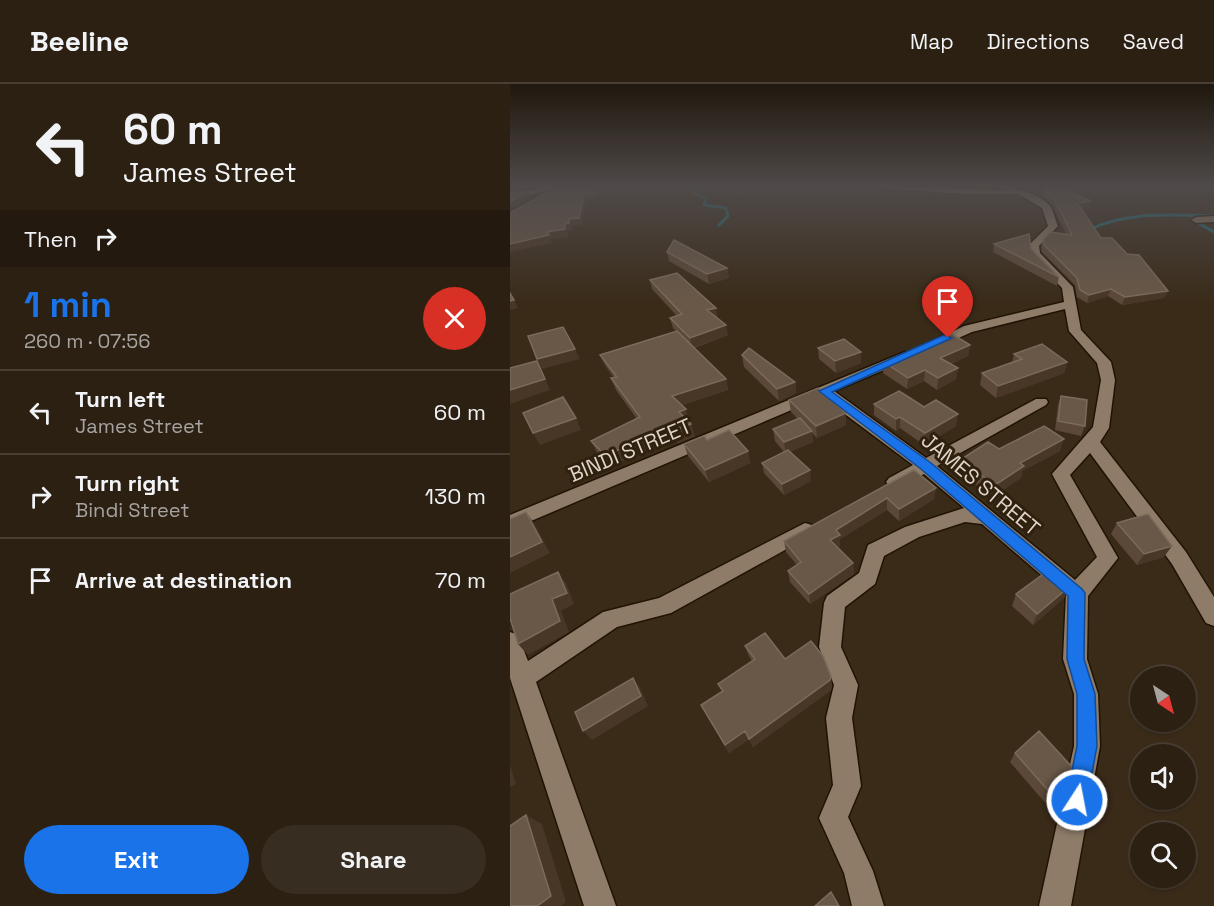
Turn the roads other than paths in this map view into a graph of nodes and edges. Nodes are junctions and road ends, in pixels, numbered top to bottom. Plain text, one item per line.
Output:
1 (1052, 224) edge
2 (1070, 304) junction
3 (824, 391) junction
4 (1041, 402) dead end
5 (1091, 442) junction
6 (926, 466) junction
7 (873, 494) edge
8 (988, 518) junction
9 (821, 522) edge
10 (510, 523) edge
11 (1077, 593) junction
12 (1214, 616) edge
13 (510, 642) edge
14 (522, 678) junction
15 (600, 906) edge
16 (868, 906) edge
17 (1055, 906) edge

1 - 2 street
2 - 3 street, BINDI STREET
2 - 5 street
3 - 6 street, JAMES STREET
3 - 10 street, BINDI STREET
4 - 6 street
5 - 11 street
5 - 12 street
6 - 7 street
6 - 8 street, JAMES STREET
8 - 11 street, JAMES STREET
8 - 16 street
9 - 14 street
11 - 17 street
13 - 14 street
14 - 15 street

